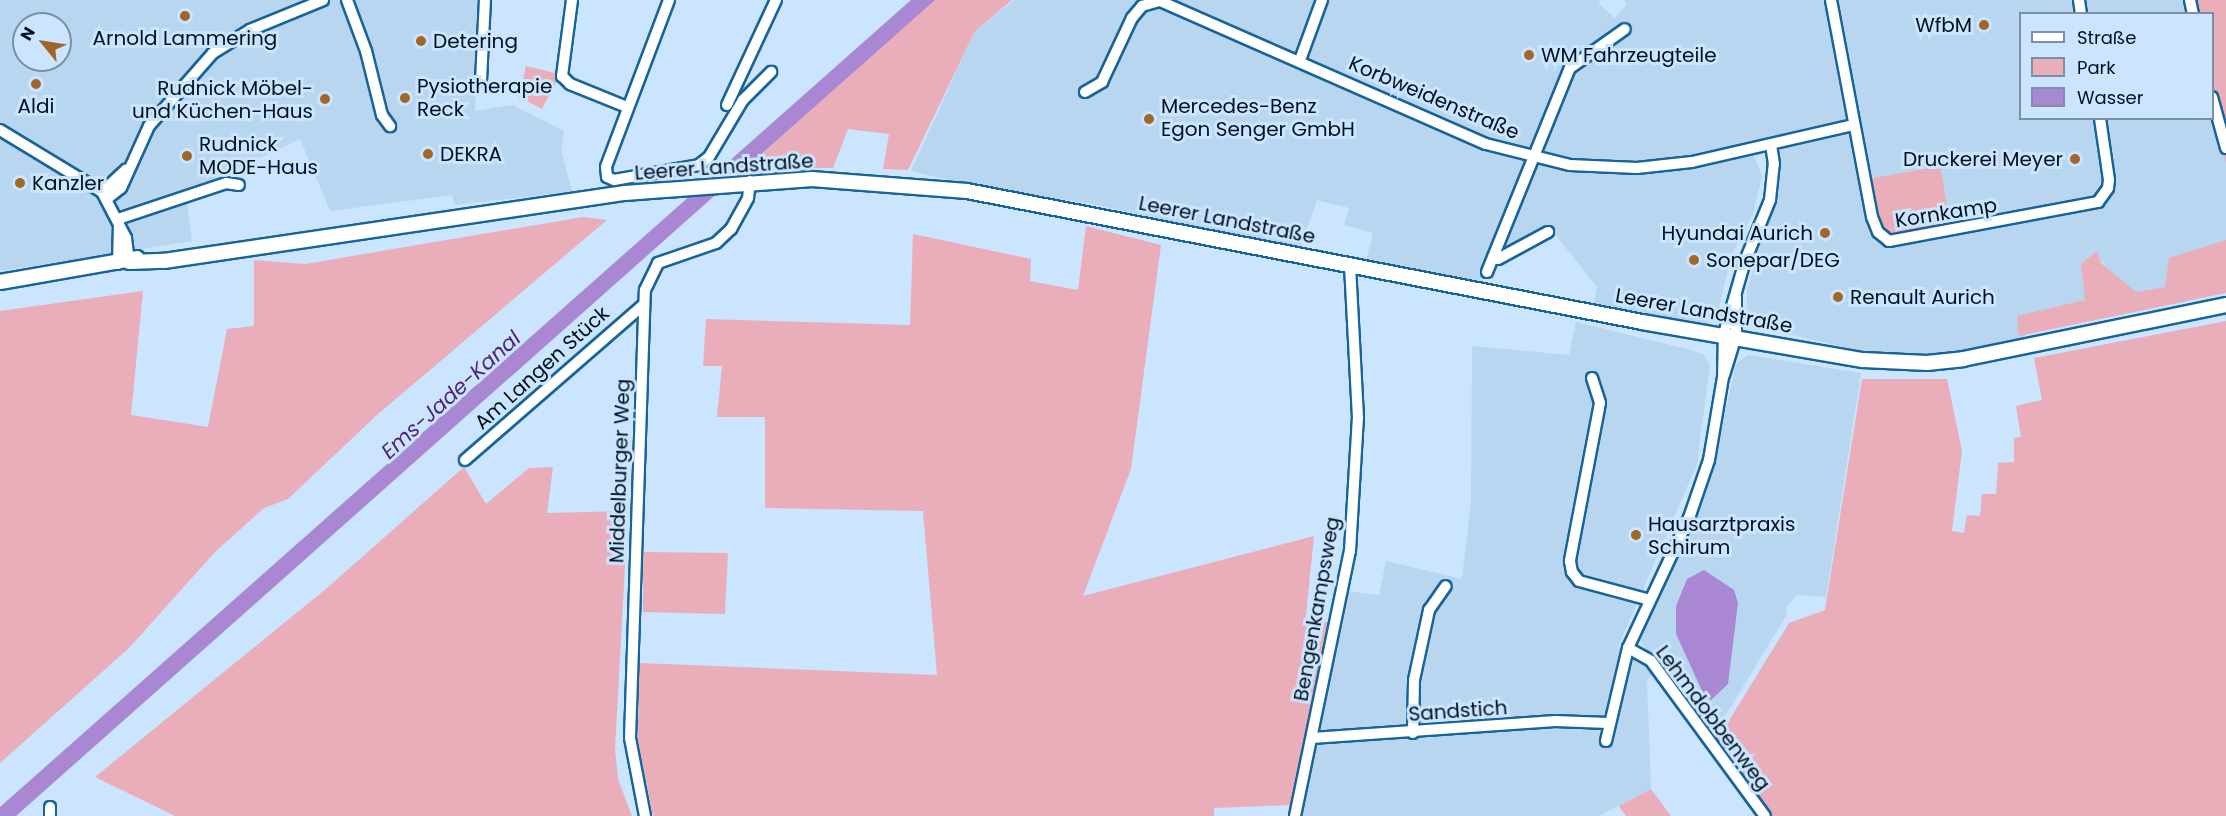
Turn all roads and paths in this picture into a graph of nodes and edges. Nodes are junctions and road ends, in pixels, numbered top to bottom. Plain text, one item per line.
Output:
1 (323, 0) edge
2 (347, 0) edge
3 (485, 0) edge
4 (572, 0) edge
5 (669, 0) edge
6 (776, 0) edge
7 (1322, 0) edge
8 (1831, 0) edge
9 (1625, 29) dead end
10 (1300, 60) junction
11 (771, 72) dead end
12 (481, 81) dead end
13 (1085, 92) dead end
14 (2214, 104) edge
15 (727, 105) dead end
16 (627, 107) junction
17 (2100, 120) edge
18 (1853, 125) junction
19 (390, 126) dead end
20 (0, 130) edge
21 (1771, 146) junction
22 (2226, 148) edge
23 (1533, 158) junction
24 (748, 181) junction
25 (239, 185) dead end
26 (105, 195) junction
27 (119, 222) junction
28 (1548, 232) dead end
29 (1493, 257) junction
30 (124, 263) junction
31 (1350, 263) junction
32 (1487, 272) dead end
33 (0, 282) edge
34 (643, 305) junction
35 (2226, 305) edge
36 (1730, 335) junction
37 (1592, 378) dead end
38 (465, 460) dead end
39 (1446, 586) dead end
40 (1650, 600) junction
41 (1628, 648) junction
42 (1608, 723) junction
43 (1413, 733) junction
44 (1312, 738) junction
45 (1606, 741) dead end
46 (645, 816) edge
47 (1295, 816) edge
48 (1765, 816) edge

1 - 26 street
2 - 19 street
3 - 12 street
4 - 16 street
5 - 16 street
6 - 15 street
7 - 10 street
8 - 18 street, Kornkamp
9 - 23 street
10 - 13 street, Korbweidenstraße
10 - 23 street, Korbweidenstraße
11 - 16 street
14 - 22 street
17 - 18 street, Kornkamp
18 - 21 street, Korbweidenstraße
20 - 26 street
21 - 23 street, Korbweidenstraße
21 - 36 street
23 - 29 street
24 - 30 main road, Leerer Landstraße
24 - 31 main road, Leerer Landstraße
24 - 34 street, Middelburger Weg
25 - 27 street
26 - 27 street
27 - 30 street
28 - 29 street
29 - 32 street
30 - 33 main road, Leerer Landstraße
31 - 36 main road, Leerer Landstraße
31 - 44 street, Bengenkampsweg
34 - 38 street, Am Langen Stück
34 - 46 street, Middelburger Weg
35 - 36 main road, Leerer Landstraße
36 - 40 street, Lehmdobbenweg
37 - 40 street
39 - 43 street
40 - 41 street, Lehmdobbenweg
41 - 42 street
41 - 48 street, Lehmdobbenweg
42 - 43 street, Sandstich
42 - 45 street
43 - 44 street, Sandstich
44 - 47 street, Bengenkampsweg

